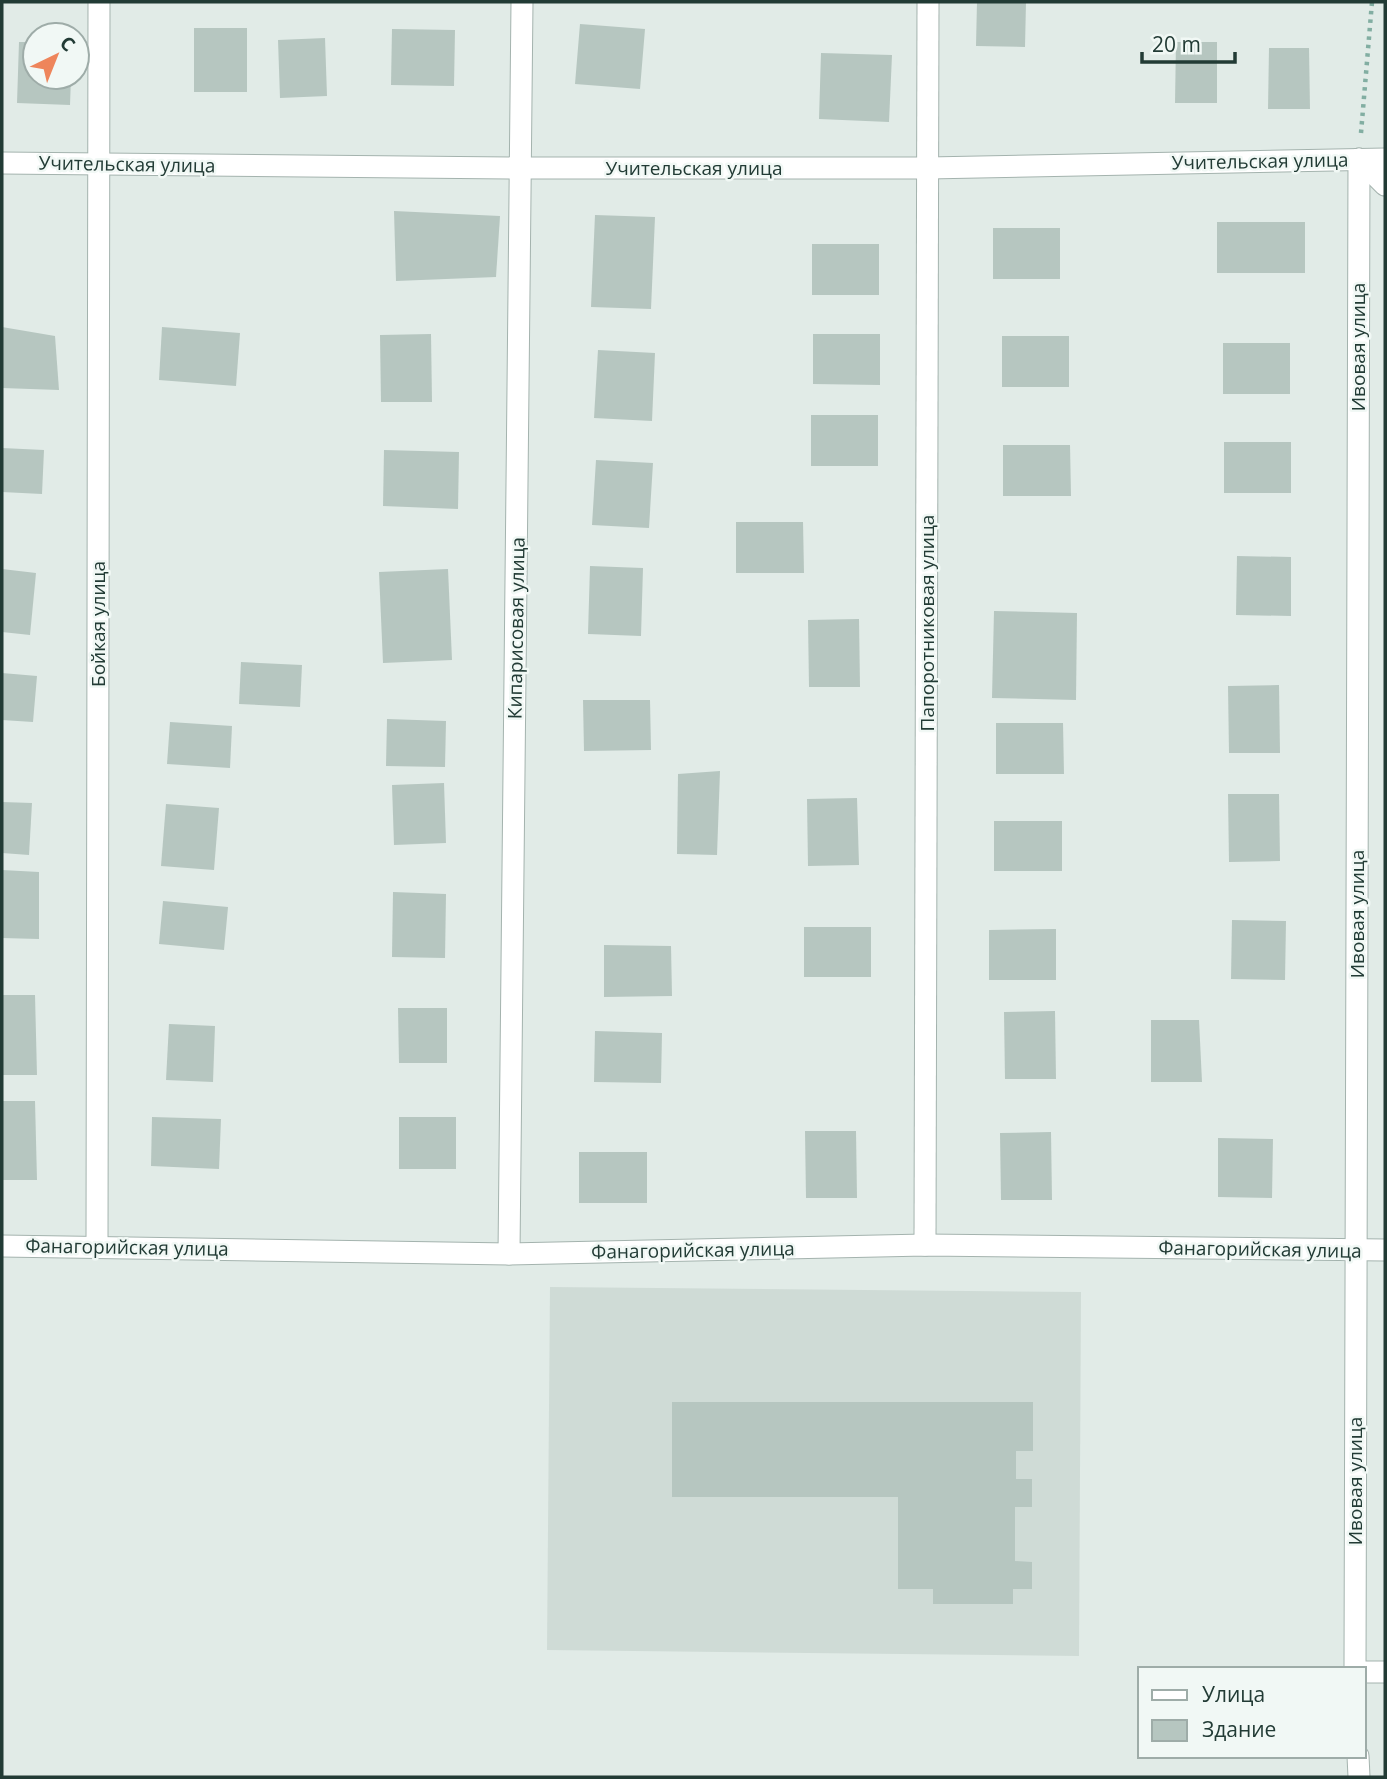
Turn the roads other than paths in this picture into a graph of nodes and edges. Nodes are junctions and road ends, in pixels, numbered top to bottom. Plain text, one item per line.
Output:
1 (99, 2) edge
2 (522, 2) edge
3 (928, 2) edge
4 (1359, 159) junction
5 (1385, 159) edge
6 (2, 163) edge
7 (98, 164) junction
8 (521, 167) junction
9 (928, 168) junction
10 (1385, 185) edge
11 (925, 1245) junction
12 (2, 1246) edge
13 (97, 1246) junction
14 (1355, 1250) junction
15 (1385, 1250) edge
16 (509, 1254) junction
17 (1354, 1667) edge
18 (1366, 1672) edge
19 (1385, 1672) edge
20 (1358, 1758) edge
21 (1359, 1777) edge

1 - 7 street, Бойкая улица
2 - 8 street, Кипарисовая улица
3 - 9 street, Папоротниковая улица
4 - 5 street, Учительская улица
4 - 9 street, Учительская улица
4 - 10 street
4 - 14 street, Ивовая улица
6 - 7 street, Учительская улица
7 - 8 street, Учительская улица
7 - 13 street, Бойкая улица
8 - 9 street, Учительская улица
8 - 16 street, Кипарисовая улица
9 - 11 street, Папоротниковая улица
11 - 14 street, Фанагорийская улица
11 - 16 street, Фанагорийская улица
12 - 13 street, Фанагорийская улица
13 - 16 street, Фанагорийская улица
14 - 15 street, Фанагорийская улица
14 - 17 street, Ивовая улица
18 - 19 street
20 - 21 street

